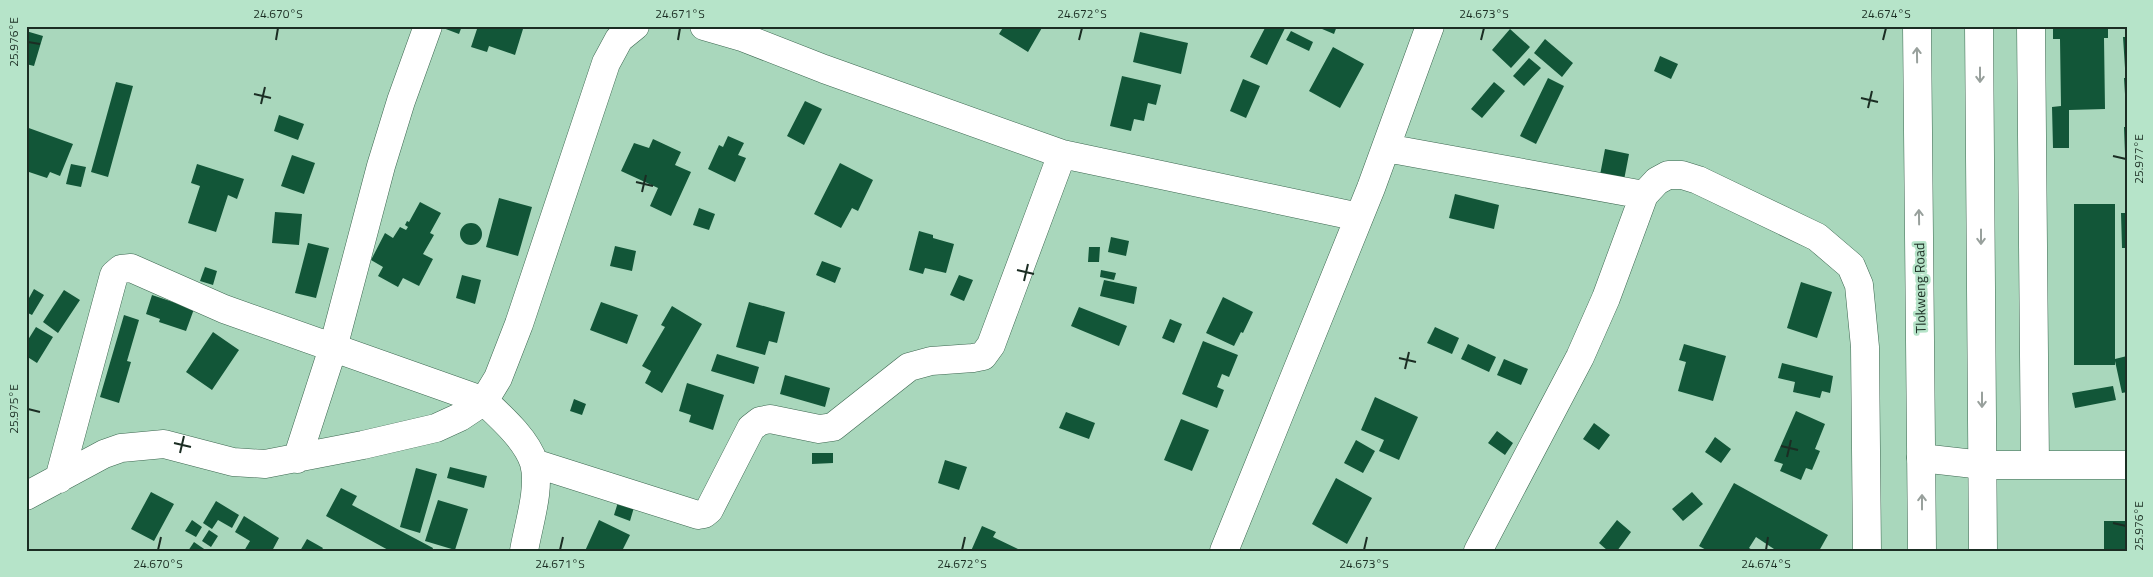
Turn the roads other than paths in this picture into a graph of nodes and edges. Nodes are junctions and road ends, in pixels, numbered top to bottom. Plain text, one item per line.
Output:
1 (428, 26) edge
2 (635, 26) edge
3 (704, 26) edge
4 (1430, 26) edge
5 (1917, 26) edge
6 (1979, 26) edge
7 (2031, 26) edge
8 (1386, 148) junction
9 (1062, 154) junction
10 (1644, 195) junction
11 (1359, 217) junction
12 (333, 348) junction
13 (484, 401) junction
14 (1921, 458) junction
15 (297, 459) junction
16 (534, 463) junction
17 (1983, 465) junction
18 (2035, 465) junction
19 (2127, 465) edge
20 (59, 478) junction
21 (26, 496) edge
22 (524, 551) edge
23 (1224, 551) edge
24 (1478, 551) edge
25 (1867, 551) edge
26 (1922, 551) edge
27 (1983, 551) edge

1 - 12 street
2 - 13 street
3 - 9 street
4 - 8 street
14 -> 5 street, Tlokweng Road
6 -> 17 street
7 - 18 street
8 - 10 street
8 - 11 street
9 - 11 street
9 - 16 street
10 - 24 street
10 - 25 street
11 - 23 street
12 - 13 street
12 - 15 street
12 - 20 street
13 - 15 street
13 - 16 street
14 - 17 street
26 -> 14 street, Tlokweng Road
15 - 20 street
16 - 22 street
17 - 18 street
17 - 27 street
18 - 19 street
20 - 21 street

